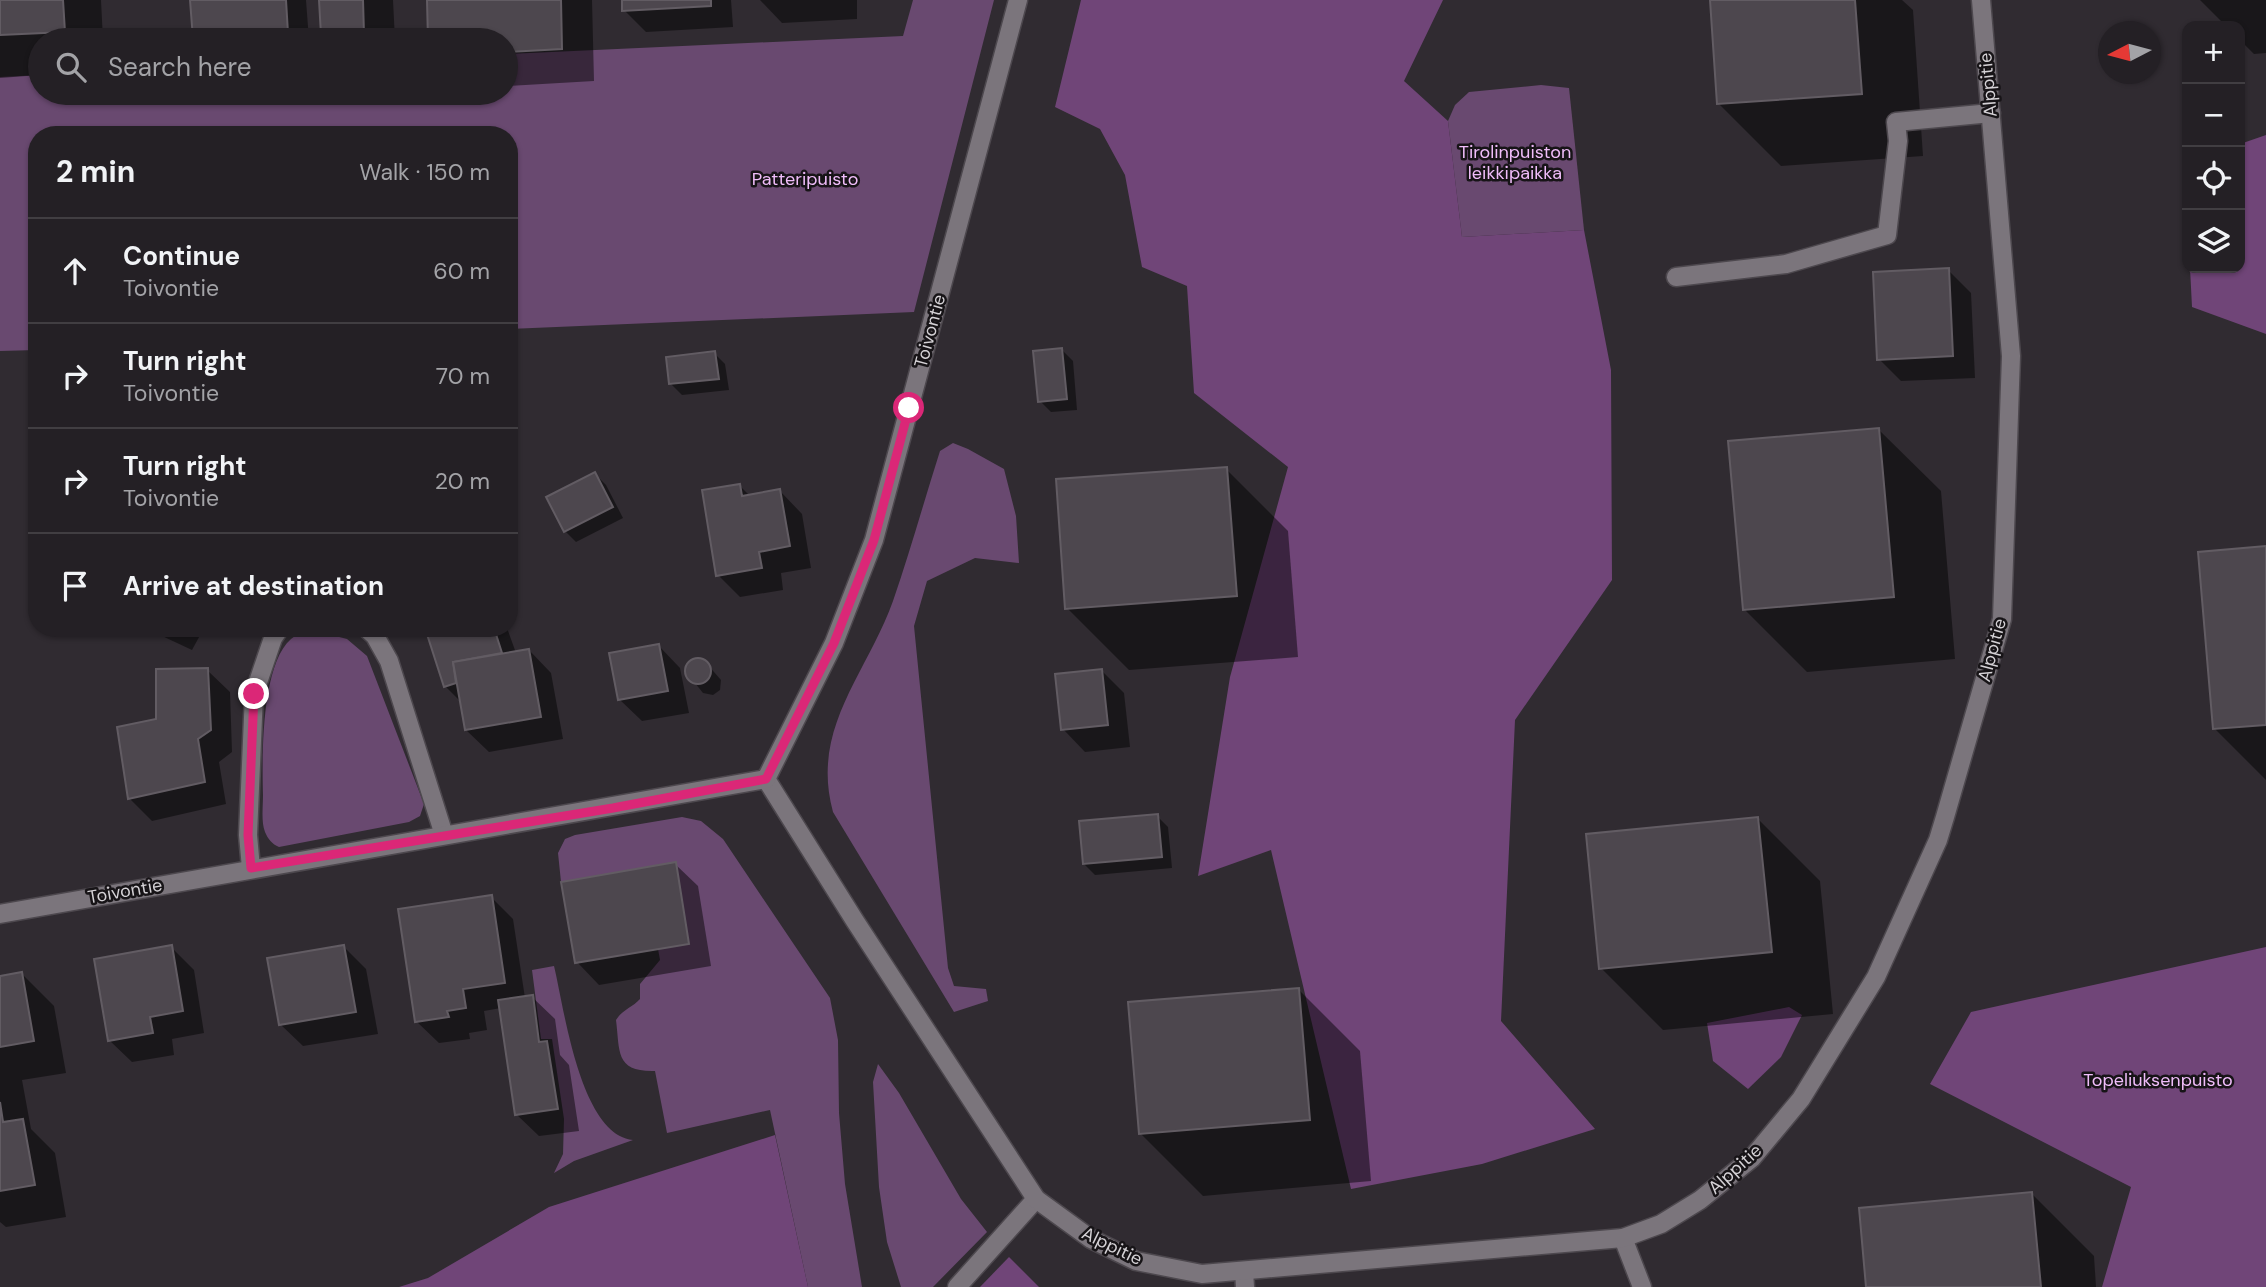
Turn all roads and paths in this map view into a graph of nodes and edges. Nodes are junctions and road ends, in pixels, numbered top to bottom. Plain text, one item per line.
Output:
1 (1018, 0) edge
2 (1981, 0) edge
3 (1991, 113) junction
4 (1676, 277) dead end
5 (274, 637) edge
6 (376, 637) edge
7 (766, 779) junction
8 (444, 835) junction
9 (251, 868) junction
10 (0, 914) edge
11 (1036, 1199) junction
12 (1623, 1238) junction
13 (1244, 1279) edge
14 (957, 1287) edge
15 (1643, 1287) edge

1 - 7 street, Toivontie
2 - 3 street, Alppitie
3 - 4 street
3 - 12 street, Alppitie
5 - 9 street
6 - 8 street
7 - 8 street, Toivontie
7 - 11 street, Alppitie
8 - 9 street, Toivontie
9 - 10 street, Toivontie
11 - 13 street, Alppitie
11 - 14 street
12 - 13 street, Alppitie
12 - 15 street

